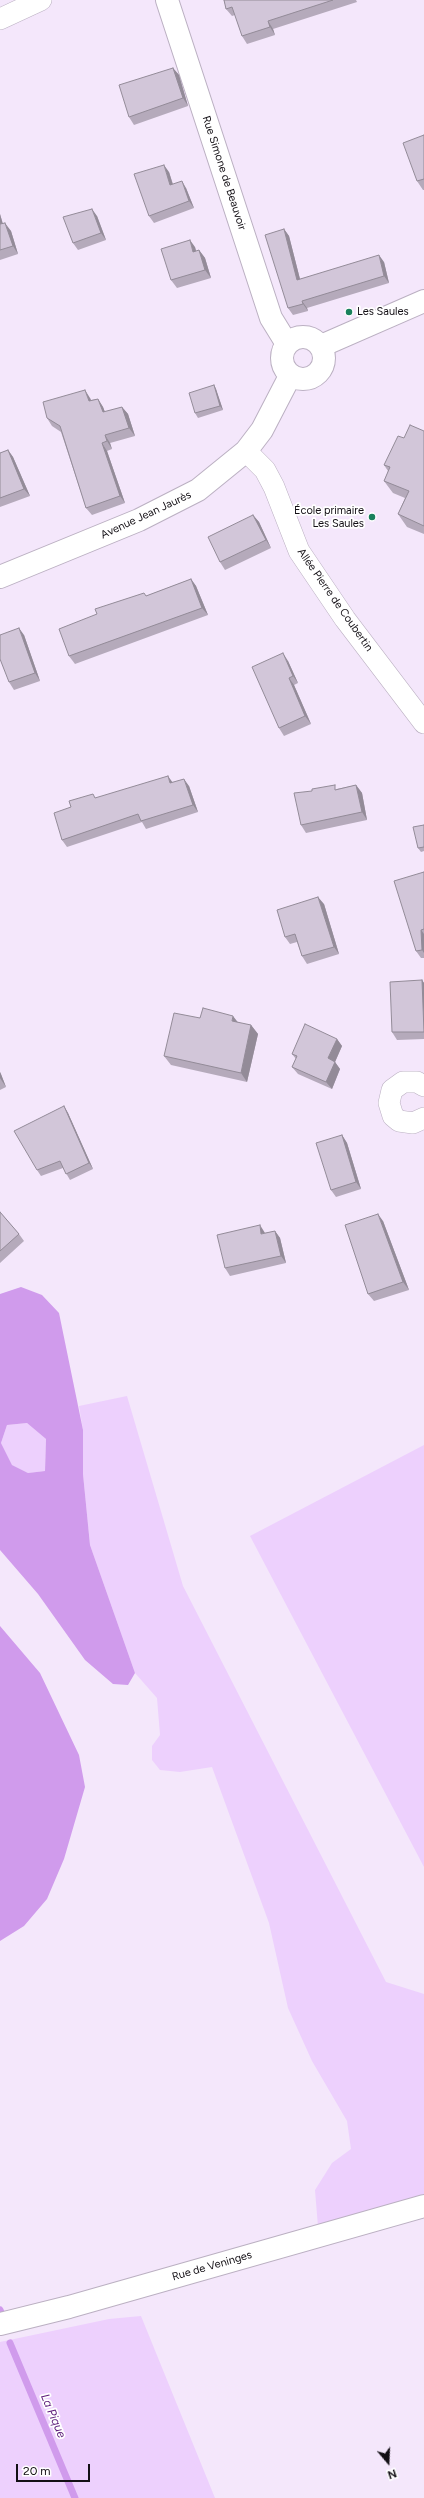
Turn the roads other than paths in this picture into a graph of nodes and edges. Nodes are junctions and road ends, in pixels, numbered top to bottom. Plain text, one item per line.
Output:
1 (41, 0) edge
2 (167, 0) edge
3 (0, 19) edge
4 (424, 301) edge
5 (286, 344) junction
6 (321, 346) junction
7 (290, 376) junction
8 (246, 451) junction
9 (0, 578) edge
10 (424, 723) edge
11 (424, 1086) edge
12 (424, 1118) edge
13 (424, 2206) edge
14 (0, 2324) edge

1 - 3 street
2 - 5 street, Rue Simone de Beauvoir
4 - 6 street
5 - 6 street
5 - 7 street
6 - 7 street
7 - 8 street, Avenue Jean Jaurès
8 - 9 street, Avenue Jean Jaurès
8 - 10 street, Allée Pierre de Coubertin
11 - 12 street
13 - 14 street, Rue de Veninges

